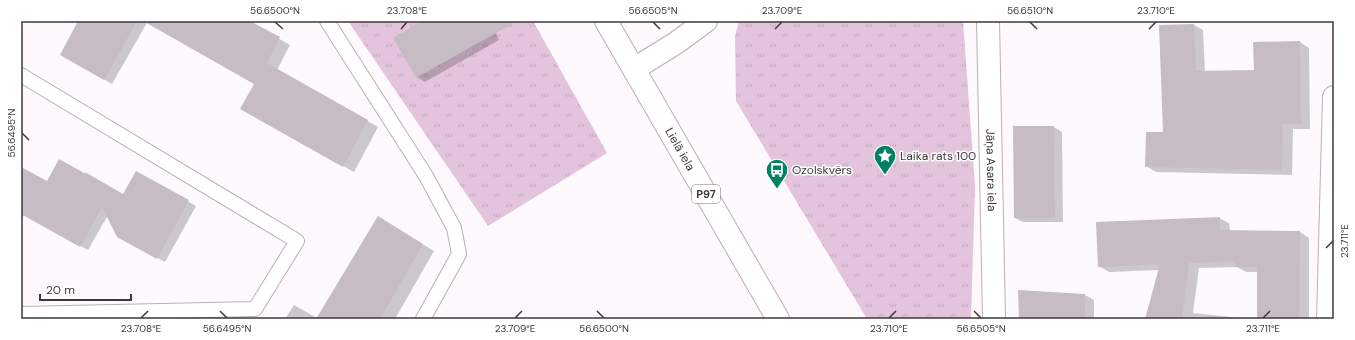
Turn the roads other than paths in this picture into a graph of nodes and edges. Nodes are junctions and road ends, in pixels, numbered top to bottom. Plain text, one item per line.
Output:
1 (327, 21) edge
2 (606, 21) edge
3 (706, 21) edge
4 (988, 21) edge
5 (634, 69) junction
6 (21, 75) edge
7 (1334, 97) edge
8 (21, 314) edge
9 (423, 319) edge
10 (778, 319) edge
11 (994, 319) edge
12 (1328, 319) edge

1 - 9 lane
2 - 5 street, Lielā iela / P97
3 - 5 street
4 - 11 street, Jāņa Asara iela
5 - 10 street, Lielā iela / P97
6 - 8 lane
7 - 12 street

